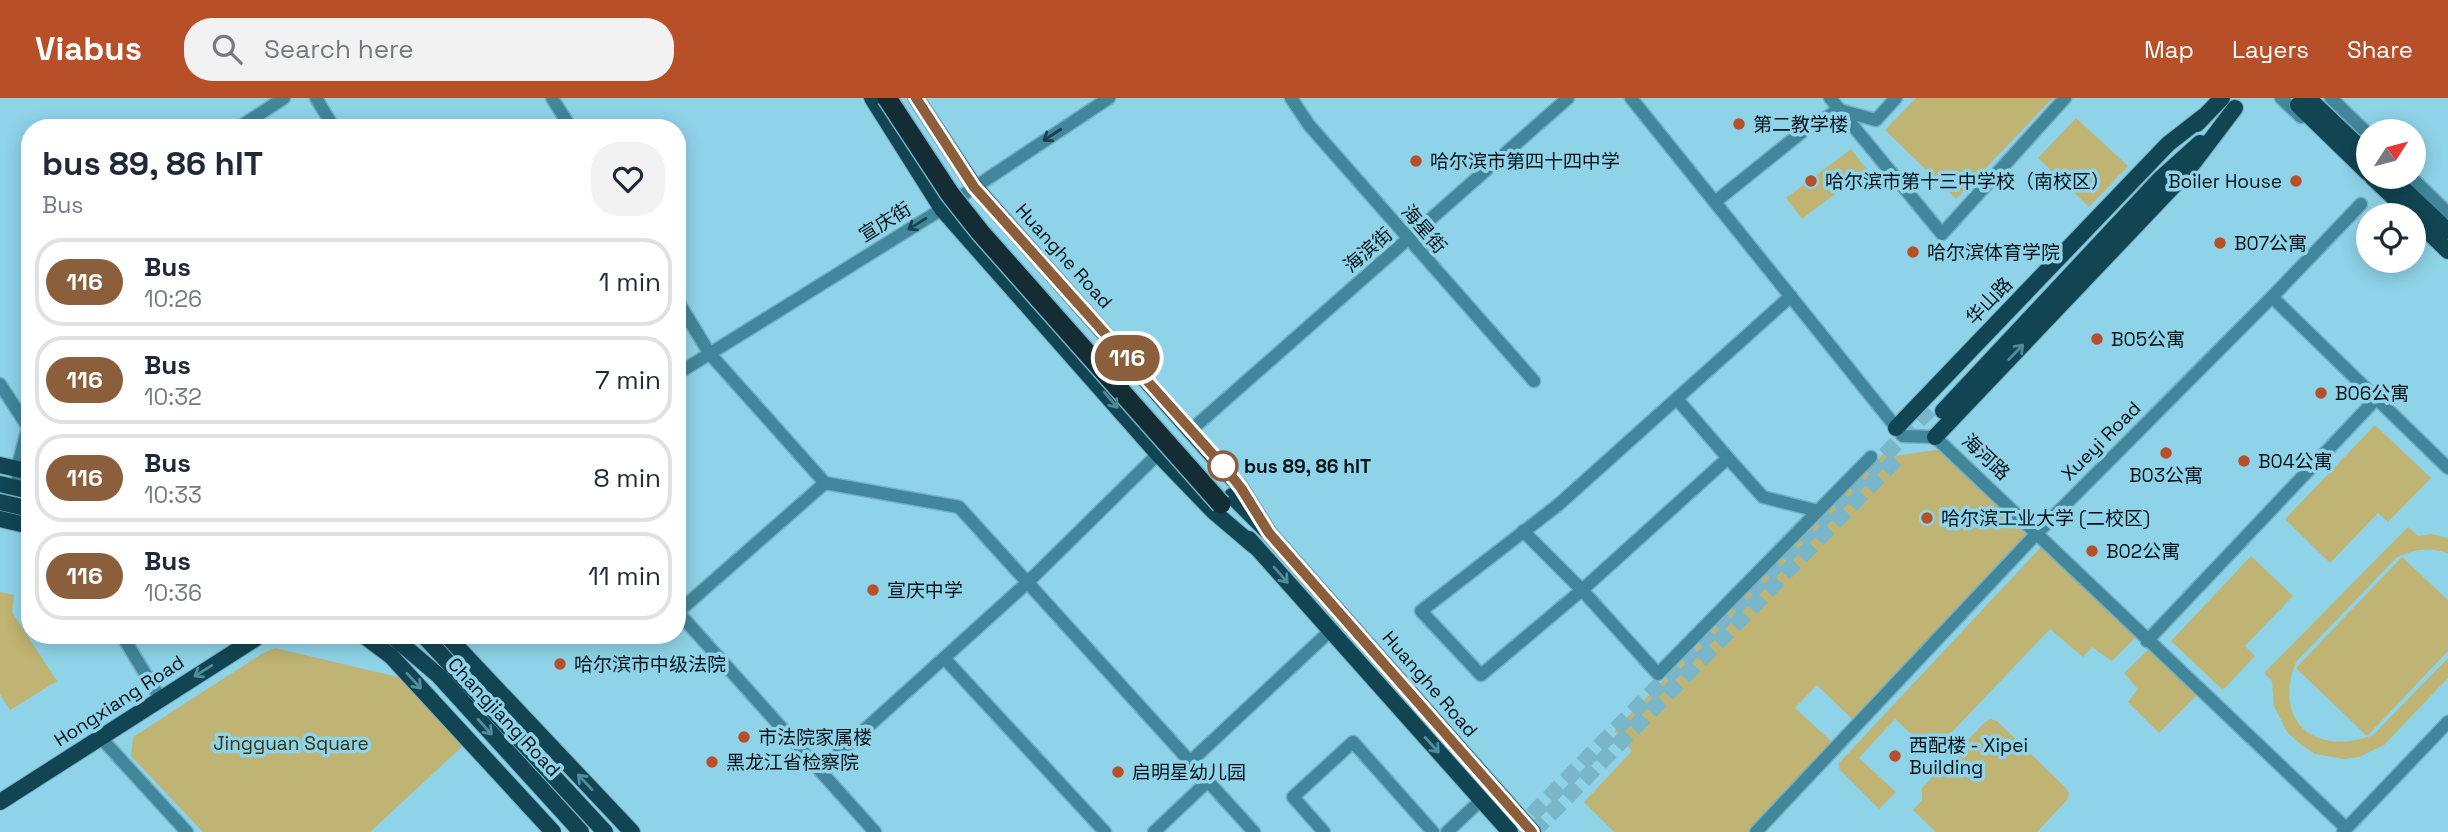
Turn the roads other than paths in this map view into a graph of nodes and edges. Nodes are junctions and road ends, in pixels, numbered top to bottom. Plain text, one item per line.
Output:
1 (284, 98) edge
2 (316, 98) edge
3 (552, 98) edge
4 (872, 98) edge
5 (887, 98) edge
6 (902, 98) edge
7 (916, 98) edge
8 (1109, 98) edge
9 (1291, 98) edge
10 (1568, 98) edge
11 (1631, 98) edge
12 (1830, 98) edge
13 (1896, 98) edge
14 (2065, 98) edge
15 (2222, 98) edge
16 (2281, 98) edge
17 (2331, 98) edge
18 (2303, 101) edge
19 (2240, 103) edge
20 (1839, 110) junction
21 (2204, 116) junction
22 (251, 119) edge
23 (329, 119) edge
24 (565, 119) edge
25 (2356, 122) edge
26 (2356, 145) edge
27 (2356, 160) edge
28 (974, 187) junction
29 (2384, 189) edge
30 (2404, 189) edge
31 (2423, 189) edge
32 (1715, 202) junction
33 (2389, 203) edge
34 (2399, 203) edge
35 (942, 209) junction
36 (2356, 209) edge
37 (2448, 213) edge
38 (2426, 230) edge
39 (2448, 231) edge
40 (1408, 240) junction
41 (2426, 240) edge
42 (2448, 251) edge
43 (2448, 261) edge
44 (1791, 296) junction
45 (2272, 296) junction
46 (686, 315) edge
47 (710, 354) junction
48 (686, 369) edge
49 (1534, 381) dead end
50 (0, 384) edge
51 (1677, 399) junction
52 (2376, 399) junction
53 (21, 416) edge
54 (1191, 430) junction
55 (1900, 432) junction
56 (1935, 436) junction
57 (1158, 453) junction
58 (1728, 457) junction
59 (1871, 457) dead end
60 (0, 465) edge
61 (2448, 468) edge
62 (21, 470) edge
63 (825, 483) junction
64 (0, 484) edge
65 (21, 489) edge
66 (1227, 500) junction
67 (0, 502) edge
68 (21, 507) edge
69 (1818, 511) junction
70 (0, 519) edge
71 (21, 524) edge
72 (1524, 531) junction
73 (2038, 532) junction
74 (1269, 533) junction
75 (1254, 546) junction
76 (1027, 583) junction
77 (1582, 590) junction
78 (686, 605) edge
79 (686, 621) edge
80 (1330, 631) junction
81 (2147, 641) junction
82 (127, 644) edge
83 (247, 644) edge
84 (375, 644) edge
85 (402, 644) edge
86 (431, 644) edge
87 (454, 644) edge
88 (944, 658) junction
89 (160, 698) junction
90 (2448, 722) edge
91 (101, 738) junction
92 (1190, 762) junction
93 (820, 771) junction
94 (1208, 781) junction
95 (1481, 800) junction
96 (0, 802) edge
97 (1516, 813) junction
98 (1504, 830) edge
99 (2344, 830) edge
100 (187, 832) edge
101 (553, 832) edge
102 (581, 832) edge
103 (605, 832) edge
104 (632, 832) edge
105 (875, 832) edge
106 (1105, 832) edge
107 (1154, 832) edge
108 (1254, 832) edge
109 (1324, 832) edge
110 (1433, 832) edge
111 (1447, 832) edge
112 (1532, 832) edge
113 (1756, 832) edge

1 - 22 street
2 - 23 street
3 - 24 street
4 - 35 main road, Huanghe Road
5 - 66 highway, bridge
6 - 66 highway
7 - 28 main road, Huanghe Road
8 -> 28 street, 宣庆街
9 - 40 street, 海星街
10 - 40 street, 海滨街
11 - 32 street
12 - 20 street
13 - 20 street
14 - 20 street
15 - 21 main road
16 - 33 street
17 - 25 street
18 - 26 main road
18 - 27 main road
19 - 21 main road, 华山路
56 -> 19 main road
20 - 32 street
21 - 55 main road, 华山路
28 - 35 street, 宣庆街
28 - 54 main road, Huanghe Road
29 - 34 main road
30 - 39 main road
31 - 37 street
32 - 44 street
35 -> 47 street, 宣庆街
35 -> 57 main road, Huanghe Road
36 - 45 street, Xueyi Road
38 - 42 main road
40 - 49 street, 海星街
40 - 54 street, 海滨街
41 - 43 street
44 - 51 street
44 - 55 street
45 - 52 street
45 - 73 street, Xueyi Road
46 - 47 street
47 - 48 street, 宣庆街
47 - 63 street
50 - 53 street
51 - 58 street
51 - 72 street
52 - 61 street
52 - 81 street
54 - 74 main road, Huanghe Road
55 - 56 street, 海河路
56 - 73 street, 海河路
57 - 75 main road, Huanghe Road
57 - 76 street
58 - 69 street
58 - 77 street
59 - 69 street
60 - 62 main road
63 - 76 street
63 - 78 street
64 - 65 main road
66 - 74 main road, Huanghe Road
66 - 75 main road, Huanghe Road
67 - 68 main road
69 - 77 street
70 - 71 main road
72 - 77 street
72 - 77 street
73 - 81 street, 海河路
73 - 113 street, Xueyi Road
74 - 97 main road, Huanghe Road
75 -> 80 main road, Huanghe Road
76 - 88 street
76 - 92 street
79 - 93 street
80 - 92 street
80 -> 95 main road, Huanghe Road
81 - 99 street, 海河路
82 - 89 street
83 -> 89 main road, Hongxiang Road
84 -> 101 main road
85 -> 102 main road, Changjiang Road
86 - 103 main road, Changjiang Road
104 -> 87 main road
88 - 93 street
88 - 106 street
89 - 91 main road, Hongxiang Road
90 - 99 street
91 - 96 main road, Hongxiang Road
91 - 100 street
92 - 94 street
93 - 105 street
94 - 107 street
94 - 108 street
95 - 98 main road, Huanghe Road
95 - 111 street
97 - 98 main road
97 - 112 main road, Huanghe Road
109 - 110 street

